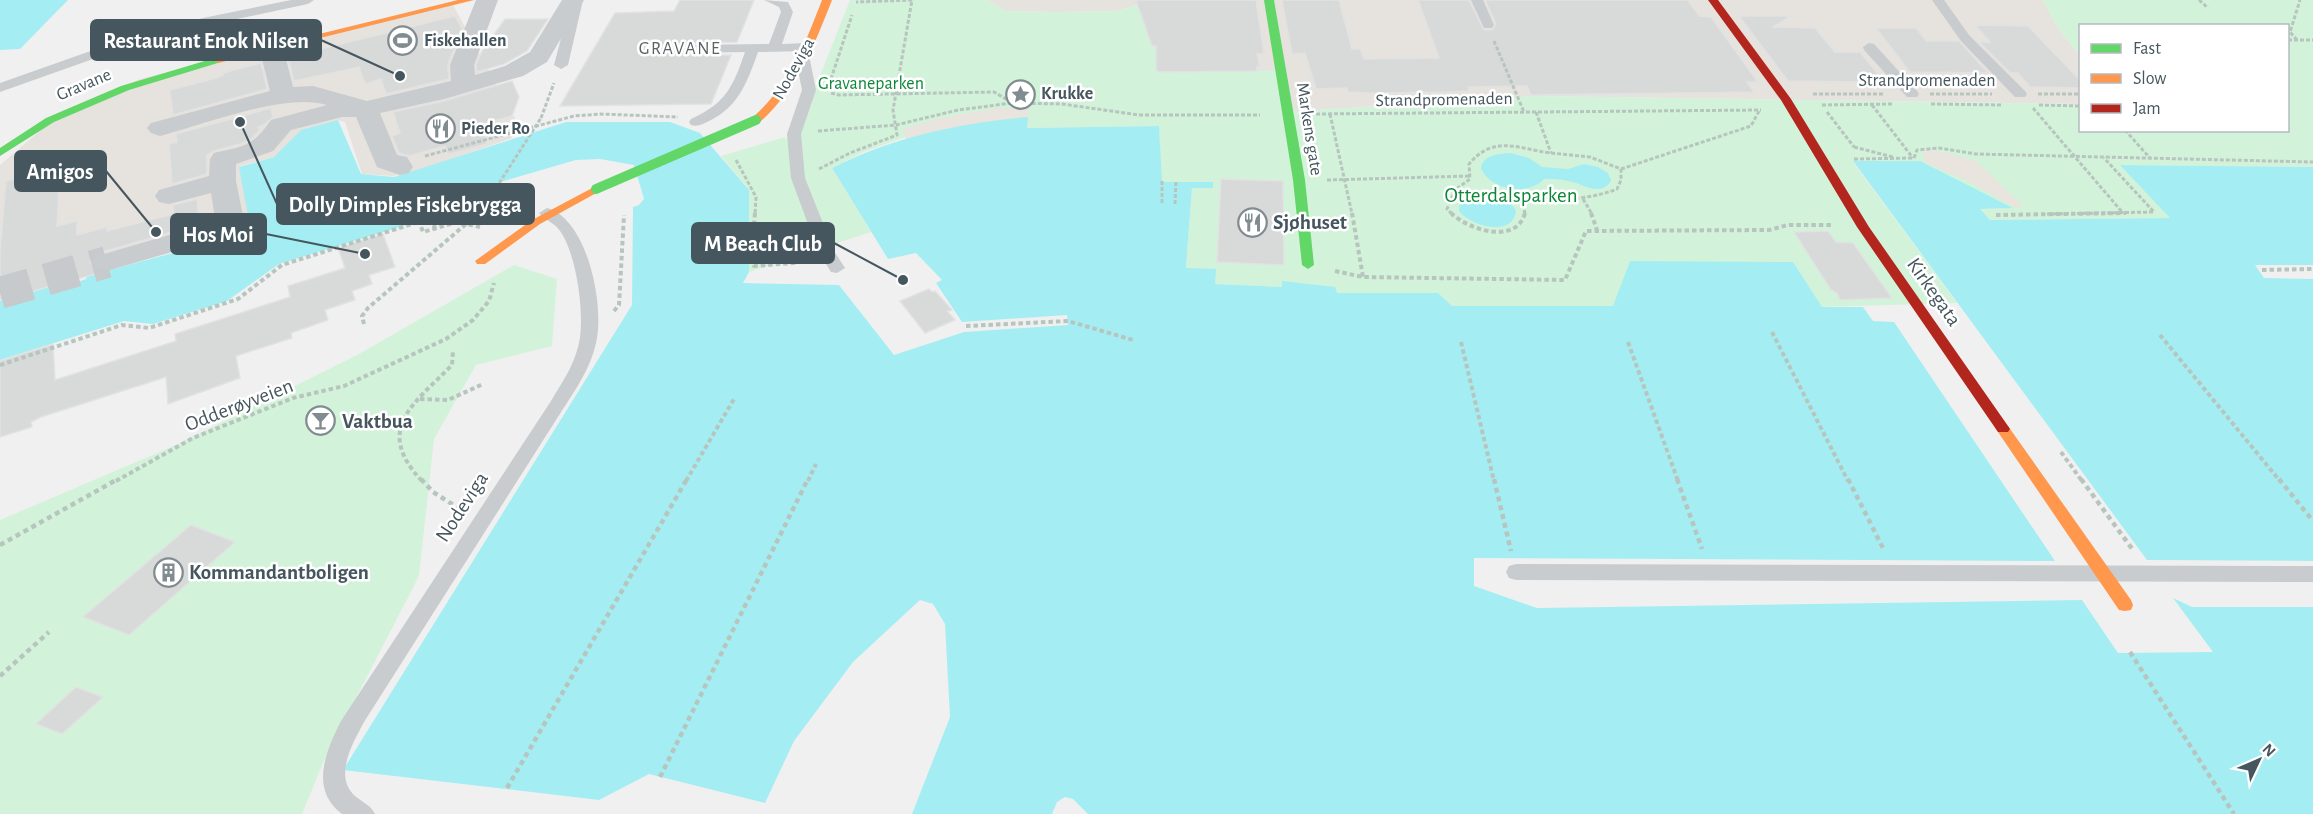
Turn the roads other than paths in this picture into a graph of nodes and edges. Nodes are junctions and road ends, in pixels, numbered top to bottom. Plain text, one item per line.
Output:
1 (308, 0) edge
2 (469, 0) edge
3 (487, 0) edge
4 (575, 0) edge
5 (770, 0) edge
6 (827, 0) edge
7 (1269, 0) edge
8 (1477, 0) edge
9 (1713, 0) edge
10 (1938, 0) edge
11 (1488, 25) road end
12 (271, 47) junction
13 (1869, 47) dead end
14 (774, 48) junction
15 (690, 49) dead end
16 (753, 49) junction
17 (805, 54) junction
18 (561, 65) road end
19 (464, 85) junction
20 (0, 88) edge
21 (1912, 94) road end
22 (2020, 94) road end
23 (283, 95) junction
24 (366, 109) junction
25 (696, 122) dead end
26 (160, 128) dead end
27 (0, 153) edge
28 (400, 167) road end
29 (222, 181) junction
30 (169, 196) dead end
31 (548, 213) junction
32 (481, 261) dead end
33 (107, 262) tunnel mouth
34 (1308, 265) road end
35 (837, 268) dead end
36 (1516, 572) road end
37 (2313, 574) edge
38 (2105, 576) junction
39 (2125, 605) dead end
40 (363, 814) edge

1 - 20 lane
2 - 12 street, Gravane
3 - 19 street
4 - 18 lane
4 - 19 street
5 - 14 lane
6 - 17 street, Nodeviga
7 - 34 street, Markens gate
8 - 11 lane
9 - 38 street, Kirkegata
10 - 22 lane
12 - 23 street
12 - 27 street, Gravane
13 - 21 lane
14 - 16 lane
14 - 17 lane
15 - 16 lane
16 - 25 lane
17 - 31 street, Nodeviga, bridge
17 - 35 lane
19 - 24 street
23 - 24 street
23 - 26 street
24 - 28 street
24 - 29 street
29 - 30 street
29 - 33 street
31 - 32 street, Nodeviga
31 - 40 lane, Nodeviga
36 - 38 lane
37 - 38 lane
38 - 39 street, Kirkegata

